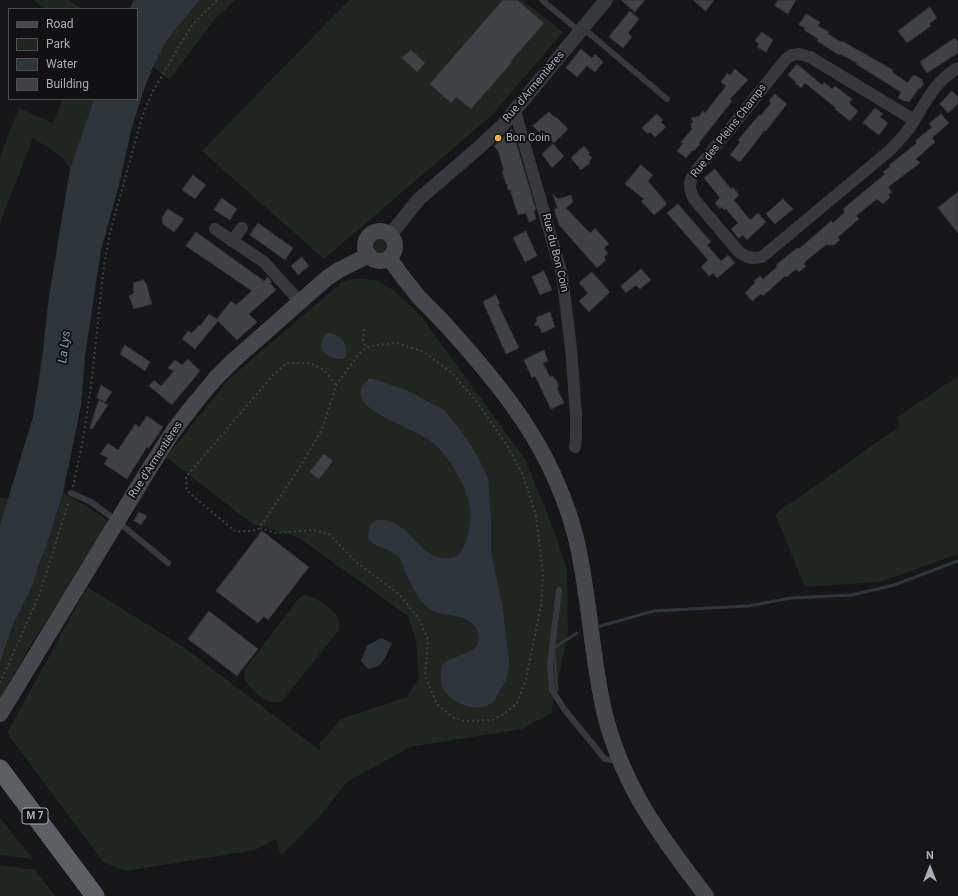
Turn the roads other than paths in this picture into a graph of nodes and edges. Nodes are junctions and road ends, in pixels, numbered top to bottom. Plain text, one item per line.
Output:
1 (542, 0) edge
2 (606, 0) edge
3 (581, 30) junction
4 (958, 68) edge
5 (667, 99) dead end
6 (515, 110) junction
7 (914, 120) junction
8 (242, 228) dead end
9 (215, 229) dead end
10 (390, 236) junction
11 (232, 241) junction
12 (369, 255) junction
13 (388, 258) junction
14 (300, 302) junction
15 (575, 447) dead end
16 (71, 493) road end
17 (117, 521) junction
18 (168, 563) dead end
19 (559, 590) dead end
20 (0, 714) edge
21 (620, 761) junction
22 (0, 769) edge
23 (95, 896) edge
24 (706, 896) edge

1 - 3 lane
2 - 3 street, Rue d'Armentières
3 - 5 lane
3 - 6 street, Rue d'Armentières
4 - 7 street, Rue des Pleins Champs
6 - 10 street, Rue d'Armentières
6 - 15 street, Rue du Bon Coin
7 - 7 street, Rue des Pleins Champs
8 - 11 street
9 - 11 street
10 - 12 main road
10 - 13 main road
11 - 14 street
12 - 13 main road
12 - 14 main road, Rue d'Armentières
13 - 21 main road
14 - 17 main road, Rue d'Armentières
16 - 17 lane
17 - 18 lane
17 - 20 main road, Rue d'Armentières
19 - 21 lane
21 - 24 main road
22 - 23 highway, M 7

